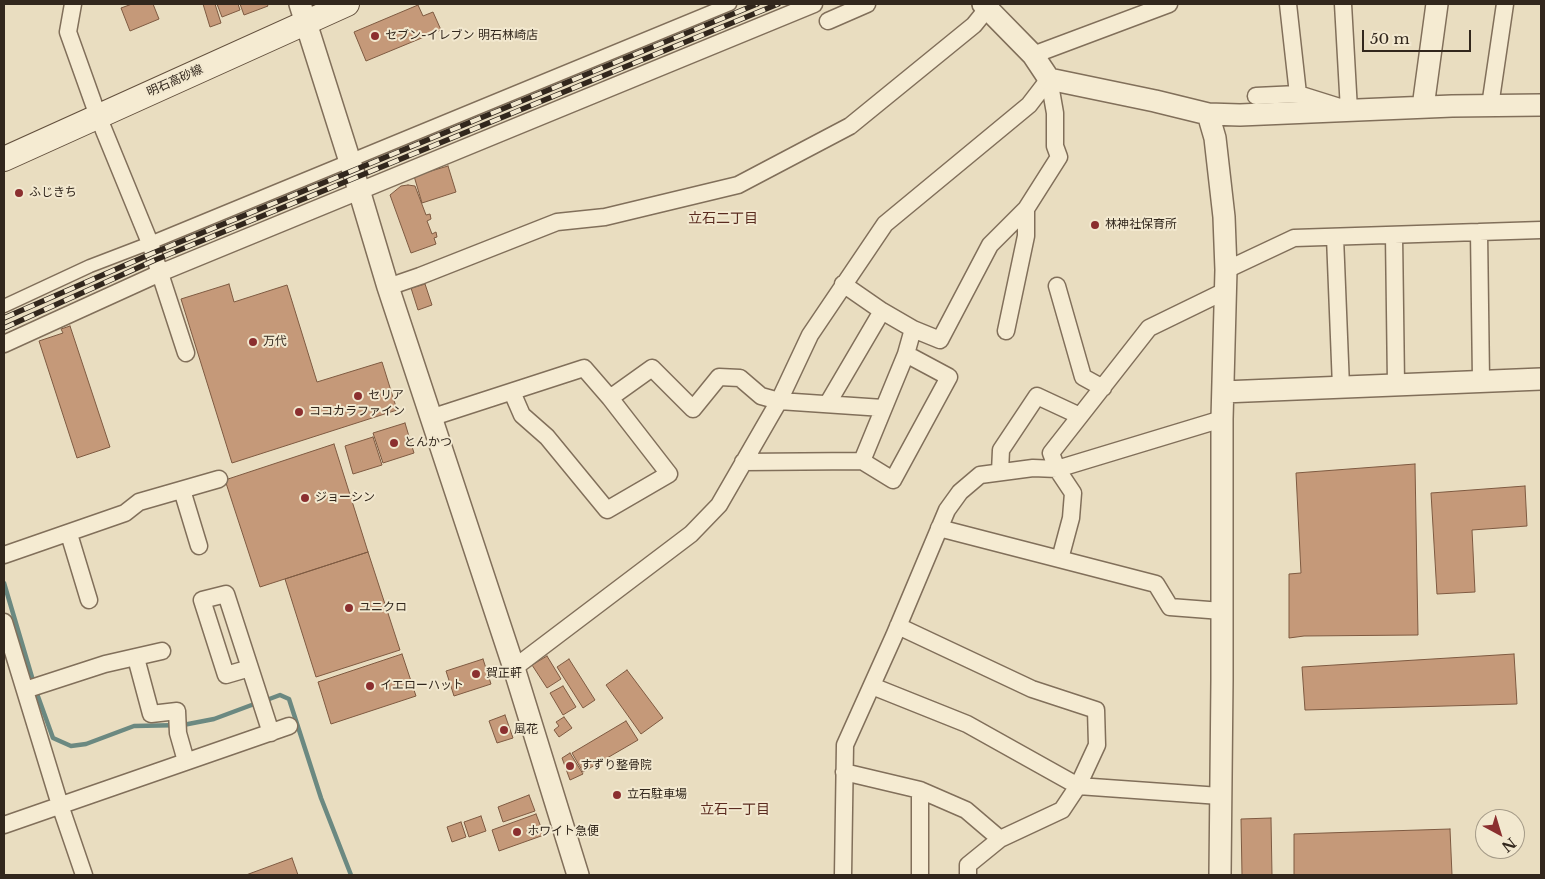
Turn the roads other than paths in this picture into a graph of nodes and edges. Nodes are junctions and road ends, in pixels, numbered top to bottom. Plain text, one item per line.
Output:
1 (73, 4) edge
2 (347, 4) edge
3 (730, 4) edge
4 (814, 4) edge
5 (867, 4) edge
6 (1168, 4) edge
7 (1288, 4) edge
8 (1343, 4) edge
9 (1437, 4) edge
10 (1505, 4) edge
11 (987, 5) edge
12 (302, 13) edge
13 (828, 21) dead end
14 (1033, 55) junction
15 (1049, 79) junction
16 (1298, 94) junction
17 (1256, 96) dead end
18 (1541, 105) edge
19 (1490, 106) junction
20 (1423, 107) junction
21 (1349, 110) junction
22 (1208, 114) junction
23 (98, 116) junction
24 (4, 159) edge
25 (349, 161) junction
26 (359, 190) junction
27 (1026, 209) junction
28 (1541, 230) edge
29 (1479, 232) junction
30 (1394, 235) junction
31 (1335, 237) junction
32 (150, 243) junction
33 (160, 273) junction
34 (1225, 281) junction
35 (843, 284) junction
36 (1057, 286) dead end
37 (388, 287) junction
38 (4, 306) edge
39 (882, 311) junction
40 (913, 329) junction
41 (1006, 331) dead end
42 (4, 344) edge
43 (186, 354) dead end
44 (906, 354) junction
45 (1541, 379) edge
46 (1480, 380) junction
47 (1396, 384) junction
48 (1341, 387) junction
49 (1103, 388) junction
50 (512, 392) junction
51 (1223, 392) junction
52 (610, 398) junction
53 (779, 401) junction
54 (828, 404) junction
55 (883, 408) junction
56 (1080, 416) junction
57 (430, 418) junction
58 (1222, 419) junction
59 (862, 461) junction
60 (742, 462) junction
61 (1057, 469) junction
62 (1000, 472) junction
63 (219, 479) dead end
64 (182, 490) junction
65 (939, 528) junction
66 (69, 534) junction
67 (199, 546) dead end
68 (4, 555) edge
69 (1060, 559) junction
70 (89, 600) dead end
71 (1222, 611) junction
72 (4, 622) edge
73 (898, 626) junction
74 (162, 651) dead end
75 (136, 658) junction
76 (250, 668) junction
77 (514, 668) junction
78 (872, 686) junction
79 (25, 690) junction
80 (289, 726) dead end
81 (271, 732) junction
82 (186, 761) junction
83 (844, 772) junction
84 (1078, 786) junction
85 (920, 790) junction
86 (1220, 796) junction
87 (60, 805) junction
88 (4, 825) edge
89 (1000, 840) junction
90 (84, 875) edge
91 (578, 875) edge
92 (844, 875) edge
93 (920, 875) edge
94 (968, 875) edge
95 (1220, 875) edge

1 - 23 street
2 - 12 main road, 明石高砂線
3 - 25 street
4 - 26 street
5 - 13 street
6 - 14 street
7 - 16 street
8 - 21 street
9 - 20 street
10 - 19 street
11 - 14 street
11 - 37 street
12 - 23 main road, 明石高砂線
12 - 25 street
14 - 15 street
15 - 22 street
15 - 27 street
15 - 35 street
16 - 17 street
16 - 21 street
18 - 19 street
19 - 20 street
20 - 21 street
21 - 22 street
22 - 34 street
23 - 24 main road, 明石高砂線
23 - 32 street
25 - 26 street
25 - 32 street
26 - 33 street
26 - 37 street
27 - 40 street
27 - 41 street
28 - 29 street
29 - 30 street
29 - 46 street
30 - 31 street
30 - 47 street
31 - 34 street
31 - 48 street
32 - 33 street
32 - 38 street
33 - 42 street
33 - 43 street
34 - 49 street
34 - 51 street
35 - 39 street
35 - 53 street
36 - 49 street
37 - 57 street
39 - 40 street
39 - 54 street
40 - 44 street
44 - 55 street
44 - 59 street
45 - 46 street
46 - 47 street
47 - 48 street
48 - 51 street
49 - 56 street
50 - 52 street
50 - 52 street
50 - 57 street
51 - 58 street
52 - 53 street
53 - 54 street
53 - 60 street
54 - 55 street
55 - 59 street
56 - 61 street
56 - 62 street
57 - 77 street
58 - 61 street
58 - 71 street
59 - 60 street
60 - 77 street
61 - 62 street
61 - 69 street
62 - 65 street
63 - 64 street
64 - 66 street
64 - 67 street
65 - 69 street
65 - 73 street
66 - 68 street
66 - 70 street
69 - 71 street
71 - 86 street
72 - 79 street
73 - 78 street
73 - 84 street
74 - 75 street
75 - 79 street
75 - 82 street
76 - 76 street
76 - 81 street
77 - 91 street
78 - 83 street
78 - 84 street
79 - 87 street
80 - 81 street
81 - 82 street
82 - 87 street
83 - 85 street
83 - 92 street
84 - 86 street
84 - 89 street
85 - 89 street
85 - 93 street
86 - 95 street
87 - 88 street
87 - 90 street
89 - 94 street

